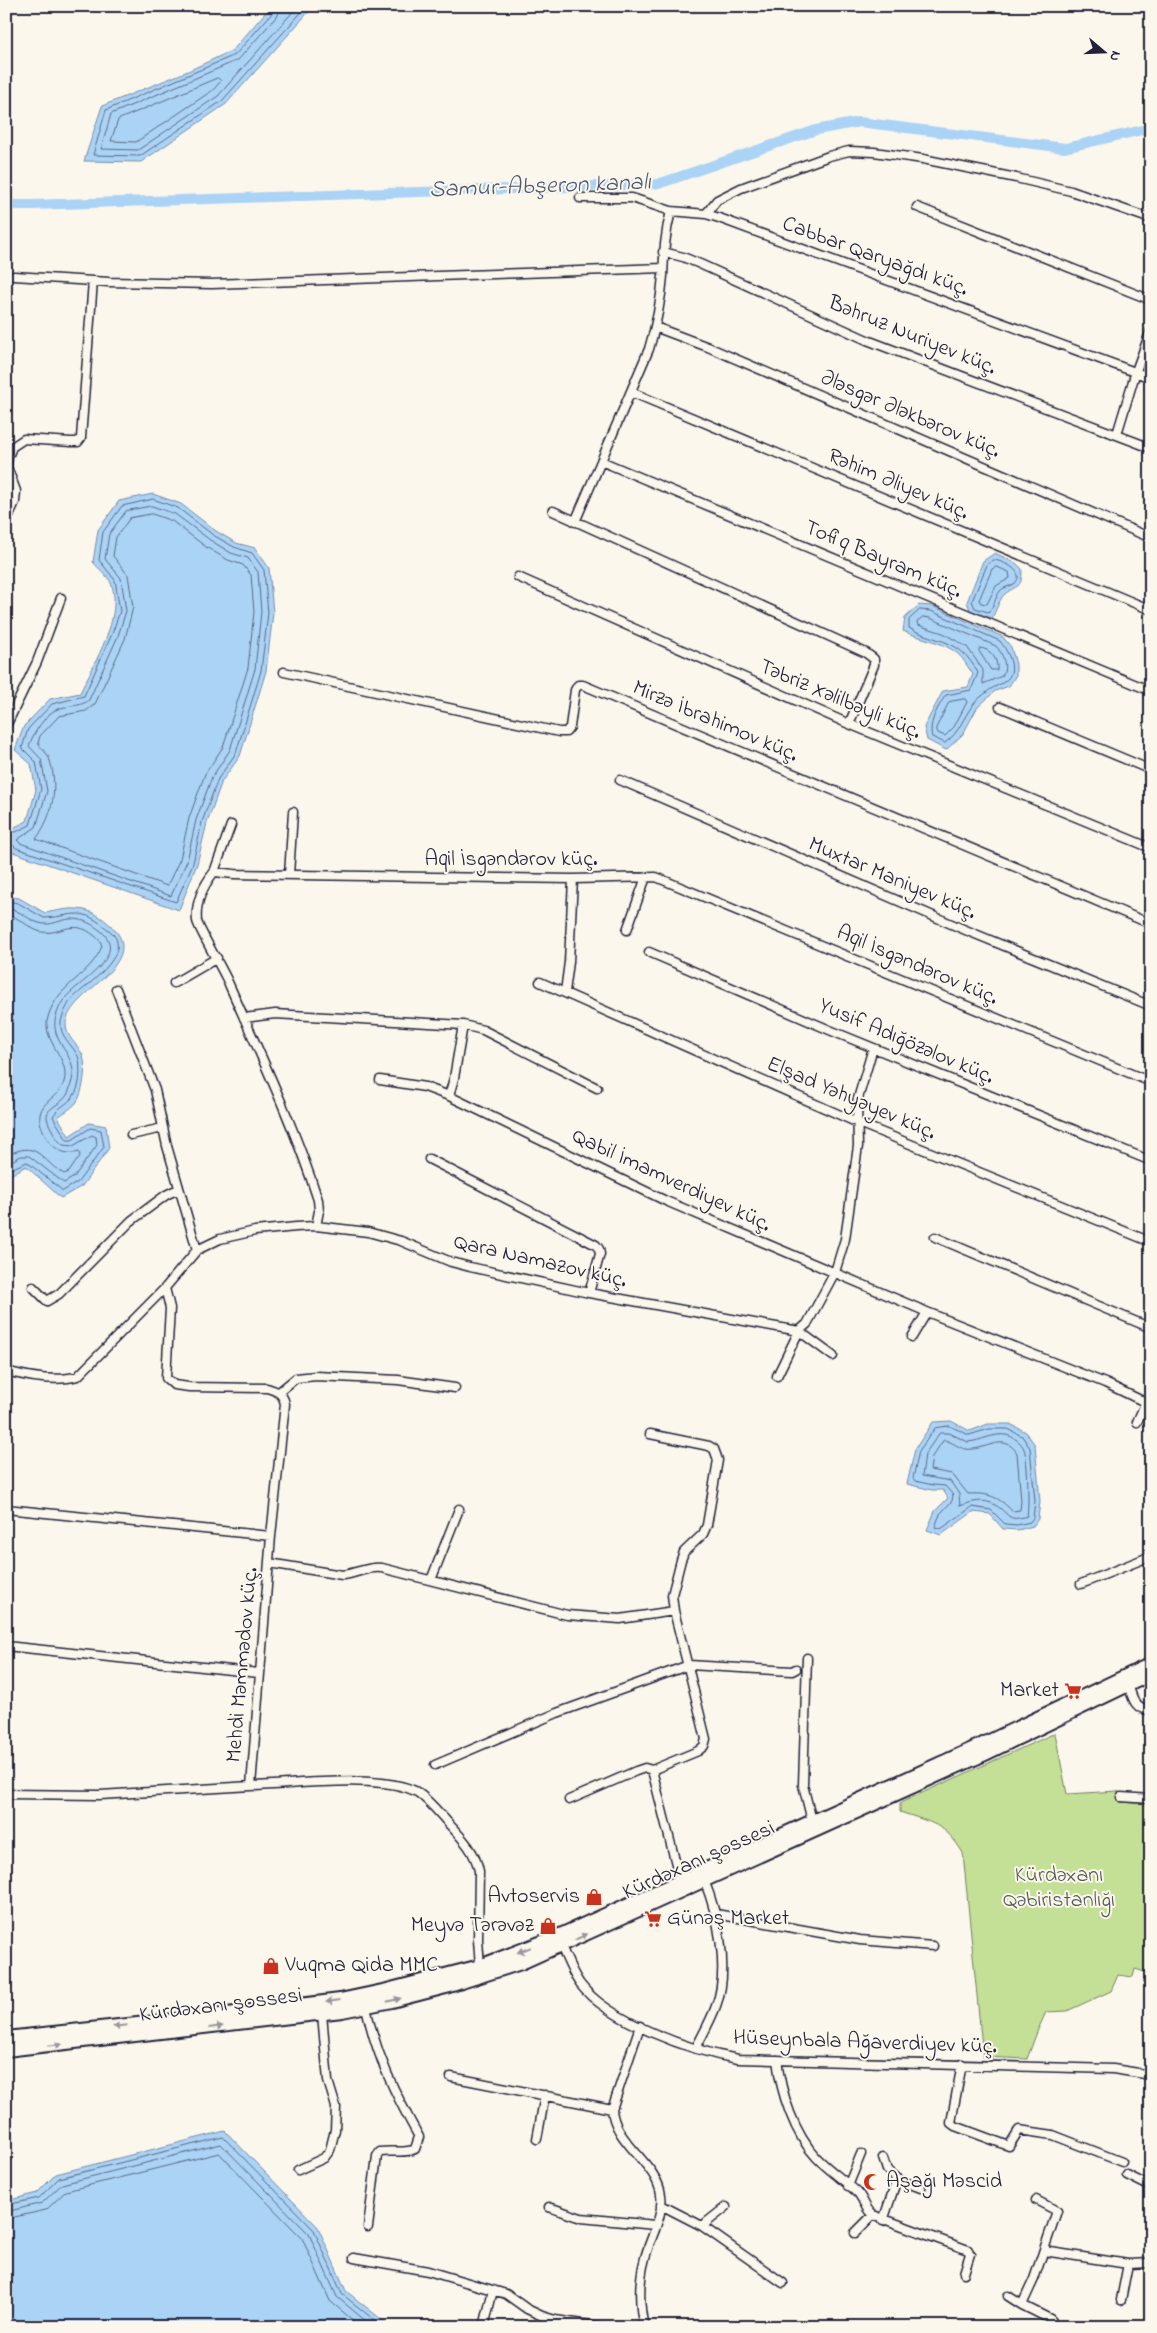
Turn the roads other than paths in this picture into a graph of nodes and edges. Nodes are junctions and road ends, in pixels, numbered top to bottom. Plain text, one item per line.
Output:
1 (580, 198) dead end
2 (917, 207) dead end
3 (671, 211) junction
4 (706, 214) junction
5 (1151, 219) edge
6 (663, 252) junction
7 (663, 268) junction
8 (14, 276) dead end
9 (92, 281) junction
10 (1151, 300) edge
11 (655, 327) junction
12 (1151, 330) edge
13 (1136, 371) junction
14 (1151, 378) edge
15 (632, 392) junction
16 (1118, 434) junction
17 (1151, 448) edge
18 (601, 461) junction
19 (552, 511) dead end
20 (6, 522) edge
21 (575, 522) junction
22 (1151, 538) edge
23 (518, 577) dead end
24 (61, 598) dead end
25 (1151, 610) edge
26 (284, 672) dead end
27 (1151, 691) edge
28 (1000, 707) dead end
29 (849, 724) junction
30 (6, 726) edge
31 (1151, 770) edge
32 (620, 780) dead end
33 (293, 812) dead end
34 (231, 825) dead end
35 (1151, 848) edge
36 (214, 872) junction
37 (290, 875) junction
38 (646, 877) junction
39 (573, 879) junction
40 (1151, 924) edge
41 (627, 930) dead end
42 (649, 952) dead end
43 (217, 958) junction
44 (540, 982) dead end
45 (174, 983) dead end
46 (116, 989) dead end
47 (565, 992) junction
48 (1151, 1006) edge
49 (244, 1018) junction
50 (463, 1025) junction
51 (873, 1048) junction
52 (380, 1080) dead end
53 (1151, 1082) edge
54 (597, 1088) dead end
55 (449, 1096) junction
56 (856, 1122) junction
57 (163, 1128) junction
58 (131, 1136) dead end
59 (429, 1159) dead end
60 (1151, 1161) edge
61 (178, 1189) junction
62 (316, 1226) junction
63 (935, 1237) dead end
64 (1151, 1242) edge
65 (197, 1250) junction
66 (835, 1272) junction
67 (33, 1287) dead end
68 (165, 1288) junction
69 (589, 1293) junction
70 (927, 1312) junction
71 (1151, 1328) edge
72 (799, 1331) junction
73 (912, 1337) dead end
74 (833, 1356) dead end
75 (6, 1371) edge
76 (777, 1376) dead end
77 (455, 1388) dead end
78 (279, 1392) junction
79 (1148, 1403) edge
80 (1137, 1422) dead end
81 (650, 1434) dead end
82 (6, 1509) edge
83 (459, 1509) dead end
84 (271, 1536) junction
85 (1151, 1556) edge
86 (268, 1563) junction
87 (431, 1580) junction
88 (1081, 1584) dead end
89 (674, 1611) junction
90 (6, 1646) edge
91 (807, 1658) dead end
92 (1151, 1664) edge
93 (688, 1665) junction
94 (796, 1669) dead end
95 (259, 1674) junction
96 (1151, 1674) edge
97 (1128, 1684) junction
98 (1151, 1711) edge
99 (983, 1750) junction
100 (435, 1765) dead end
101 (652, 1770) junction
102 (251, 1786) junction
103 (6, 1794) edge
104 (1121, 1797) dead end
105 (1151, 1799) edge
106 (569, 1800) dead end
107 (812, 1821) junction
108 (680, 1880) junction
109 (704, 1880) junction
110 (716, 1914) junction
111 (560, 1941) junction
112 (933, 1946) dead end
113 (480, 1966) junction
114 (366, 2007) junction
115 (322, 2014) junction
116 (640, 2026) junction
117 (6, 2038) edge
118 (696, 2048) junction
119 (6, 2050) edge
120 (777, 2060) junction
121 (962, 2064) junction
122 (1151, 2075) edge
123 (451, 2077) dead end
124 (545, 2095) junction
125 (612, 2109) junction
126 (538, 2139) dead end
127 (861, 2154) dead end
128 (883, 2158) dead end
129 (1122, 2162) dead end
130 (298, 2170) dead end
131 (1127, 2176) dead end
132 (896, 2179) junction
133 (848, 2186) junction
134 (1151, 2187) edge
135 (921, 2188) dead end
136 (1036, 2200) dead end
137 (661, 2205) junction
138 (548, 2207) dead end
139 (726, 2207) dead end
140 (873, 2215) junction
141 (883, 2221) junction
142 (655, 2225) junction
143 (702, 2226) junction
144 (368, 2227) dead end
145 (855, 2233) dead end
146 (1044, 2251) junction
147 (354, 2258) dead end
148 (1151, 2263) edge
149 (1128, 2264) junction
150 (964, 2273) dead end
151 (783, 2283) dead end
152 (493, 2290) junction
153 (1008, 2296) dead end
154 (1121, 2300) dead end
155 (1022, 2305) junction
156 (484, 2327) edge
157 (605, 2327) edge
158 (644, 2327) edge
159 (1052, 2327) edge

1 - 3 street, Cabbar Qaryağdı küç.
2 - 10 street
3 - 4 street, Cabbar Qaryağdı küç.
3 - 6 street
4 - 5 street
4 - 13 street, Cabbar Qaryağdı küç.
6 - 7 street
6 - 16 street, Bəhruz Nuriyev küç.
7 - 9 street
7 - 11 street
8 - 9 street
9 - 20 street
11 - 15 street
11 - 22 street, Ələsgər Ələkbərov küç.
12 - 13 street
13 - 14 street, Cabbar Qaryağdı küç.
13 - 16 street
15 - 18 street
15 - 25 street, Rəhim Əliyev küç.
16 - 17 street, Bəhruz Nuriyev küç.
18 - 21 street
18 - 27 street, Tofiq Bayram küç.
19 - 21 street
21 - 29 street
23 - 29 street, Təbriz Xəlilbəyli küç.
24 - 30 street
26 - 40 street, Mirzə İbrahimov küç.
28 - 31 street
29 - 35 street, Təbriz Xəlilbəyli küç.
32 - 48 street, Muxtar Maniyev küç.
33 - 37 street
34 - 36 street
36 - 37 street, Aqil İsgəndərov küç.
36 - 43 street
37 - 39 street, Aqil İsgəndərov küç.
38 - 39 street, Aqil İsgəndərov küç.
38 - 41 street
38 - 53 street, Aqil İsgəndərov küç.
39 - 47 street
42 - 51 street, Yusif Adığözəlov küç.
43 - 45 street
43 - 49 street
44 - 47 street, Elşad Yəhyəyev küç.
46 - 57 street
47 - 56 street, Elşad Yəhyəyev küç.
49 - 50 street
49 - 62 street
50 - 54 street
50 - 55 street
51 - 56 street
51 - 60 street, Yusif Adığözəlov küç.
52 - 55 street, Qabil İmamverdiyev küç.
55 - 66 street, Qabil İmamverdiyev küç.
56 - 64 street, Elşad Yəhyəyev küç.
56 - 66 street
57 - 58 street
57 - 61 street
59 - 69 street
61 - 65 street
61 - 67 street
62 - 65 street, Qara Namazov küç.
62 - 69 street, Qara Namazov küç.
63 - 71 street
65 - 68 street, Qara Namazov küç.
66 - 70 street, Qabil İmamverdiyev küç.
66 - 72 street
68 - 75 street, Qara Namazov küç.
68 - 78 street
69 - 72 street, Qara Namazov küç.
70 - 73 street
70 - 79 street, Qabil İmamverdiyev küç.
72 - 74 street
72 - 76 street
77 - 78 street
78 - 84 street, Mehdi Məmmədov küç.
79 - 80 street
81 - 89 street
82 - 84 street
83 - 87 street
84 - 86 street, Mehdi Məmmədov küç.
85 - 88 street
86 - 87 street
86 - 95 street, Mehdi Məmmədov küç.
87 - 89 street
89 - 93 street
90 - 95 street
91 - 107 street
92 - 99 main road, Kürdəxanı şossesi
93 - 94 street
93 - 100 street
93 - 101 street
95 - 102 street, Mehdi Məmmədov küç.
96 - 97 main road, Kürdəxanı şossesi
97 - 98 street
97 - 99 main road, Kürdəxanı şossesi
99 - 107 main road, Kürdəxanı şossesi
99 - 109 main road, Kürdəxanı şossesi
101 - 106 street
101 - 108 street
102 - 103 street
102 - 113 street, Mehdi Məmmədov küç.
104 - 105 street
107 - 108 main road, Kürdəxanı şossesi
108 - 111 main road, Kürdəxanı şossesi
109 - 110 street
111 -> 109 main road, Kürdəxanı şossesi
110 - 112 street
110 - 118 street
111 -> 113 main road, Kürdəxanı şossesi
114 -> 111 main road, Kürdəxanı şossesi
111 - 116 street, Hüseynbala Ağaverdiyev küç.
113 -> 117 main road, Kürdəxanı şossesi
114 - 115 main road, Kürdəxanı şossesi
114 - 144 street
119 -> 115 main road, Kürdəxanı şossesi
115 - 130 street
116 - 118 street, Hüseynbala Ağaverdiyev küç.
116 - 125 street
118 - 120 street, Hüseynbala Ağaverdiyev küç.
120 - 121 street, Hüseynbala Ağaverdiyev küç.
120 - 133 street
121 - 122 street, Hüseynbala Ağaverdiyev küç.
121 - 129 street
123 - 124 street
124 - 125 street
124 - 126 street
125 - 137 street
127 - 133 street
128 - 132 street
131 - 134 street
132 - 135 street
132 - 141 street
133 - 140 street
136 - 146 street
137 - 142 street
137 - 143 street
138 - 142 street
139 - 143 street
140 - 141 street
140 - 145 street
141 - 150 street
142 - 158 street
143 - 151 street
146 - 149 street
146 - 155 street
147 - 152 street
148 - 149 street
149 - 154 street
152 - 156 street
152 - 157 street
153 - 155 street
155 - 159 street

